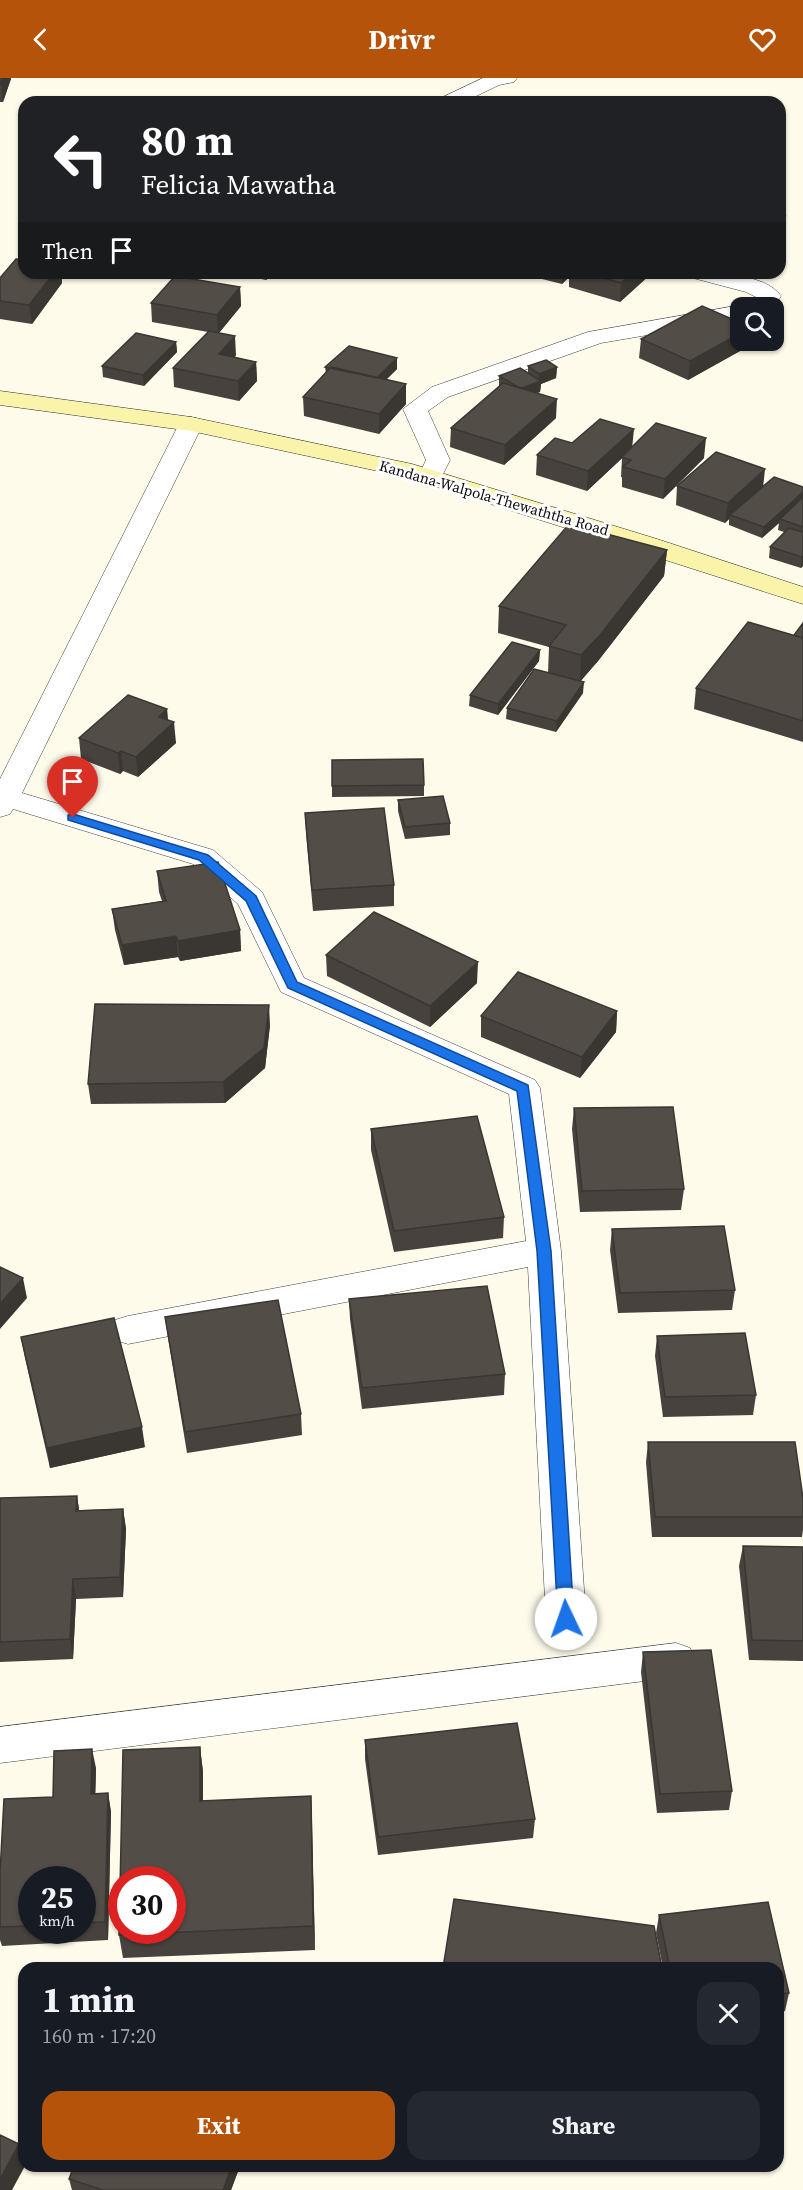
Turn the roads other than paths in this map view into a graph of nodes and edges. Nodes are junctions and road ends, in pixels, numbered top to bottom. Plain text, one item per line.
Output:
1 (507, 78) edge
2 (461, 96) edge
3 (724, 279) edge
4 (769, 297) edge
5 (730, 314) edge
6 (0, 398) edge
7 (191, 424) junction
8 (430, 477) junction
9 (803, 596) edge
10 (4, 803) edge
11 (544, 1251) junction
12 (128, 1330) dead end
13 (566, 1619) dead end
14 (676, 1660) edge
15 (0, 1745) edge

1 - 2 street
3 - 4 street
5 - 8 street
6 - 7 street, Kandana-Walpola-Thewaththa Road
7 - 8 street, Kandana-Walpola-Thewaththa Road
7 - 10 street
8 - 9 street, Kandana-Walpola-Thewaththa Road
10 - 11 street
11 - 12 street
11 - 13 street
14 - 15 street

